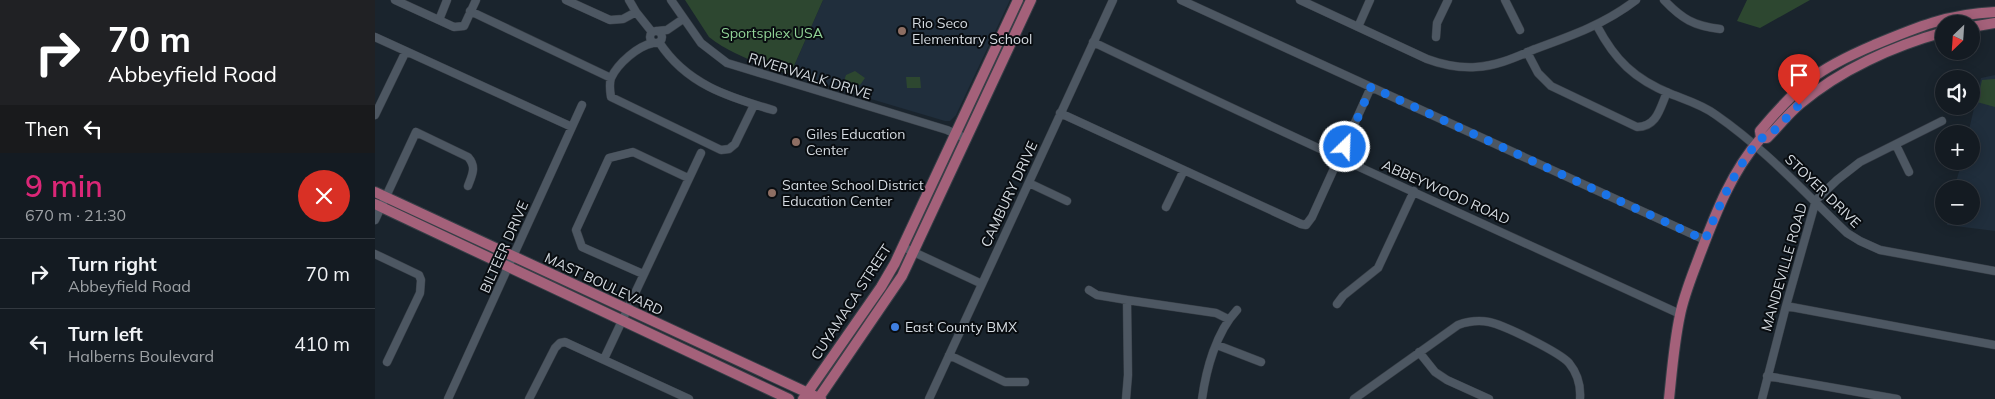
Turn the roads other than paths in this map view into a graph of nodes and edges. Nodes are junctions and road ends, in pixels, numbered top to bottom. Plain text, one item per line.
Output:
1 (395, 0) edge
2 (447, 0) edge
3 (476, 0) edge
4 (567, 0) edge
5 (629, 0) edge
6 (671, 0) edge
7 (1018, 0) edge
8 (1031, 0) edge
9 (1113, 0) edge
10 (1181, 0) edge
11 (1300, 0) edge
12 (1370, 0) edge
13 (1448, 0) edge
14 (1505, 0) edge
15 (1635, 0) edge
16 (1664, 0) edge
17 (470, 11) junction
18 (636, 12) junction
19 (1995, 12) edge
20 (683, 19) junction
21 (439, 20) junction
22 (1995, 23) edge
23 (1597, 26) junction
24 (1980, 26) edge
25 (1358, 27) junction
26 (1720, 29) dead end
27 (1520, 30) dead end
28 (1935, 35) edge
29 (375, 37) edge
30 (1436, 37) dead end
31 (654, 38) junction
32 (1093, 42) junction
33 (406, 51) junction
34 (1527, 52) junction
35 (611, 78) junction
36 (1371, 87) junction
37 (1667, 92) junction
38 (753, 104) junction
39 (582, 105) dead end
40 (773, 110) dead end
41 (1060, 113) junction
42 (375, 115) edge
43 (1942, 122) dead end
44 (572, 128) junction
45 (956, 134) junction
46 (967, 139) junction
47 (1758, 142) junction
48 (1896, 144) junction
49 (701, 153) dead end
50 (1339, 159) junction
51 (1184, 170) junction
52 (1909, 172) dead end
53 (688, 178) junction
54 (1029, 183) junction
55 (467, 186) dead end
56 (1414, 191) junction
57 (375, 192) edge
58 (386, 197) junction
59 (1816, 200) junction
60 (1067, 201) dead end
61 (378, 206) edge
62 (1166, 207) dead end
63 (375, 220) edge
64 (1705, 240) junction
65 (903, 247) junction
66 (915, 252) junction
67 (375, 254) edge
68 (513, 257) junction
69 (509, 267) junction
70 (1995, 271) edge
71 (643, 274) junction
72 (982, 284) junction
73 (1089, 290) dead end
74 (1127, 300) junction
75 (1337, 304) dead end
76 (1786, 306) junction
77 (627, 310) junction
78 (1237, 310) dead end
79 (1681, 314) junction
80 (1228, 319) junction
81 (622, 320) junction
82 (1217, 345) junction
83 (1995, 345) edge
84 (1419, 352) junction
85 (949, 355) junction
86 (604, 359) junction
87 (387, 362) dead end
88 (1261, 362) dead end
89 (1767, 376) junction
90 (1025, 382) dead end
91 (804, 396) edge
92 (448, 399) edge
93 (529, 399) edge
94 (689, 399) edge
95 (789, 399) edge
96 (819, 399) edge
97 (929, 399) edge
98 (1126, 399) edge
99 (1203, 399) edge
100 (1354, 399) edge
101 (1489, 399) edge
102 (1581, 399) edge
103 (1669, 399) edge
104 (1762, 399) edge
105 (1897, 399) edge

1 - 21 street
2 - 21 street
3 - 17 street
4 - 18 street
5 - 18 street
6 - 20 street, RIVERWALK DRIVE
7 - 45 main road, CUYAMACA STREET
8 - 46 main road, CUYAMACA STREET
9 - 32 street, CAMBURY DRIVE
10 - 36 street
11 - 25 street
12 - 25 street
13 - 30 street
14 - 27 street
15 - 23 street
16 - 26 street
17 - 21 street
17 - 35 street
18 - 31 street
19 - 47 main road
20 - 31 street
20 - 45 street, RIVERWALK DRIVE
22 - 24 main road
23 - 34 street
23 - 37 street, STOYER DRIVE
25 - 34 street
28 - 47 main road
29 - 33 street
31 - 35 street
31 - 38 street
32 - 41 street, CAMBURY DRIVE
32 - 50 street, ABBEYWOOD ROAD
33 - 42 street
33 - 44 street
34 - 37 street
35 - 38 street
36 - 50 street
36 - 64 street
37 - 47 street, STOYER DRIVE
38 - 40 street
39 - 44 street, BILTEER DRIVE
41 - 51 street
41 - 54 street, CAMBURY DRIVE
43 - 48 street, MANDEVILLE ROAD
44 - 68 street, BILTEER DRIVE
45 - 46 street, RIVERWALK DRIVE
45 - 65 main road, CUYAMACA STREET
46 - 66 main road, CUYAMACA STREET
47 - 59 street, STOYER DRIVE
47 - 64 main road
48 - 52 street
48 - 59 street, MANDEVILLE ROAD
49 - 53 street
50 - 51 street
50 - 56 street, ABBEYWOOD ROAD
51 - 62 street
53 - 71 street
53 - 71 street
54 - 60 street
54 - 72 street, CAMBURY DRIVE
55 - 58 street
56 - 75 street
56 - 79 street, ABBEYWOOD ROAD
57 - 58 main road, MAST BOULEVARD
58 - 61 street
58 - 68 main road, MAST BOULEVARD
59 - 70 street, STOYER DRIVE
59 - 76 street, MANDEVILLE ROAD
61 - 63 street
61 - 69 main road, MAST BOULEVARD
64 - 79 main road
65 - 66 street
65 - 91 main road, CUYAMACA STREET
66 - 72 street
66 - 96 main road, CUYAMACA STREET
67 - 87 street
68 - 69 street, BILTEER DRIVE
68 - 77 main road, MAST BOULEVARD
69 - 81 main road, MAST BOULEVARD
69 - 92 street, BILTEER DRIVE
71 - 77 street
72 - 85 street, CAMBURY DRIVE
73 - 74 street
74 - 80 street
74 - 98 street
76 - 83 street
76 - 89 street, MANDEVILLE ROAD
77 - 81 street
77 - 91 main road, MAST BOULEVARD
78 - 80 street
79 - 103 main road
80 - 82 street
81 - 86 street
81 - 95 main road, MAST BOULEVARD
82 - 88 street
82 - 99 street
84 - 100 street
84 - 101 street
84 - 102 street
85 - 90 street
85 - 97 street, CAMBURY DRIVE
86 - 93 street
86 - 94 street
89 - 104 street, MANDEVILLE ROAD
89 - 105 street
91 - 96 main road, MAST BOULEVARD

